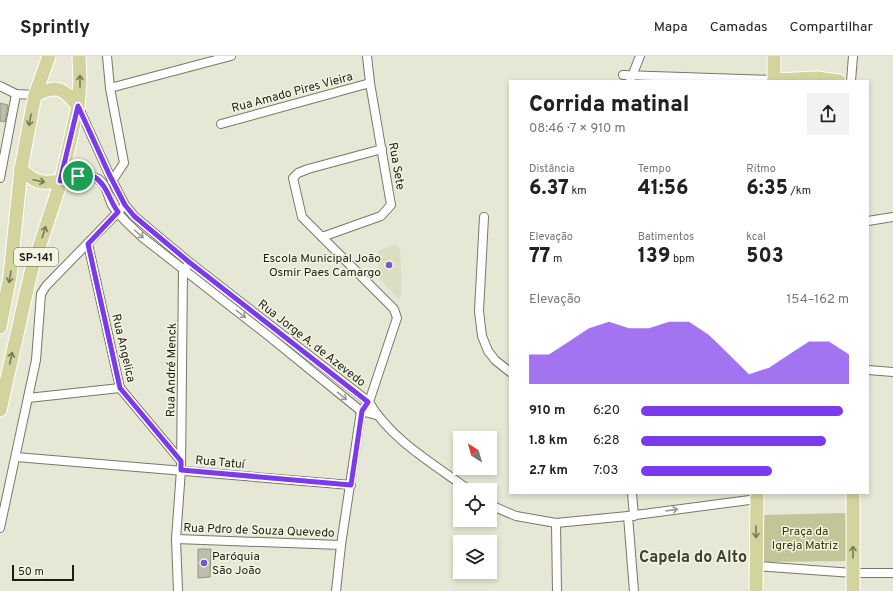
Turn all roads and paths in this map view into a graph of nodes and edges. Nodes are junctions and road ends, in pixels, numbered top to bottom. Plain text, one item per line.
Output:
1 (49, 56) edge
2 (79, 56) edge
3 (107, 56) edge
4 (231, 56) edge
5 (367, 56) edge
6 (640, 56) edge
7 (774, 56) edge
8 (853, 56) edge
9 (623, 74) dead end
10 (631, 78) edge
11 (774, 80) edge
12 (832, 80) edge
13 (851, 80) edge
14 (370, 83) junction
15 (0, 86) edge
16 (110, 88) junction
17 (16, 94) junction
18 (35, 95) junction
19 (78, 106) junction
20 (221, 124) dead end
21 (382, 149) junction
22 (22, 169) junction
23 (0, 178) edge
24 (60, 181) junction
25 (112, 181) junction
26 (125, 205) junction
27 (118, 212) junction
28 (484, 216) dead end
29 (893, 217) edge
30 (869, 221) edge
31 (322, 237) junction
32 (88, 244) junction
33 (189, 262) junction
34 (184, 270) junction
35 (26, 292) junction
36 (41, 294) junction
37 (0, 327) edge
38 (869, 370) edge
39 (509, 371) edge
40 (893, 372) edge
41 (120, 388) junction
42 (28, 398) junction
43 (368, 402) junction
44 (0, 410) edge
45 (362, 411) junction
46 (376, 415) junction
47 (16, 457) junction
48 (181, 461) junction
49 (181, 470) junction
50 (459, 483) edge
51 (351, 485) junction
52 (632, 494) edge
53 (853, 494) edge
54 (757, 496) edge
55 (497, 508) edge
56 (631, 516) junction
57 (556, 523) junction
58 (0, 528) edge
59 (176, 539) junction
60 (341, 545) junction
61 (757, 566) junction
62 (853, 573) junction
63 (893, 573) edge
64 (178, 591) edge
65 (336, 591) edge
66 (557, 591) edge
67 (634, 591) edge
68 (756, 591) edge
69 (853, 591) edge

1 - 18 main road, SP-141
19 -> 2 main road, SP-141
3 - 16 street
4 - 16 street
5 - 14 street, Rua Sete
6 - 10 street
7 - 11 main road
8 - 13 street
9 - 10 street
10 - 11 street
11 - 12 main road
14 - 20 street, Rua Amado Pires Vieira
14 - 21 street, Rua Sete
15 - 17 street
16 - 25 street
17 - 18 street
17 - 23 street
18 - 19 main road
18 -> 22 main road, SP-141
19 - 24 main road, SP-141
19 - 25 street, Rua Jorge A. de Azevedo
21 - 31 street, Rua Sete
21 - 31 street
22 -> 24 main road
22 -> 37 main road, SP-141
24 - 27 street, Rua Jorge A. de Azevedo
35 -> 24 main road, SP-141
25 - 26 street, Rua Jorge A. de Azevedo
26 - 27 street
26 - 33 street, Rua Jorge A. de Azevedo
27 - 32 street
27 -> 34 street, Rua Jorge A. de Azevedo
28 - 39 street
29 - 30 street
31 - 43 street
32 - 36 street
32 - 41 street, Rua Angelica
33 - 34 street
33 - 43 street, Rua Jorge A. de Azevedo
34 -> 45 street, Rua Jorge A. de Azevedo
34 - 48 street, Rua André Menck
35 - 36 street
44 -> 35 main road, SP-141
36 - 42 street
38 - 40 street
41 - 42 street
41 - 48 street, Rua Angelica
42 - 47 street
43 - 45 street
43 - 46 street, Rua Jorge A. de Azevedo
45 - 46 street, Rua Jorge A. de Azevedo
45 - 51 street
46 - 50 street
47 - 49 street, Rua Tatuí
47 - 58 street
48 - 49 street, Rua André Menck
49 - 51 street, Rua Tatuí
49 - 59 street, Rua André Menck
51 - 60 street
52 - 56 street
62 -> 53 main road
56 -> 54 street
54 -> 61 main road
55 - 57 street
56 - 57 street
56 - 67 street
57 - 66 street
59 - 60 street, Rua Pdro de Souza Quevedo
59 - 64 street, Rua André Menck
60 - 65 street
61 - 62 street
61 - 68 main road
62 - 63 street
62 - 69 main road

